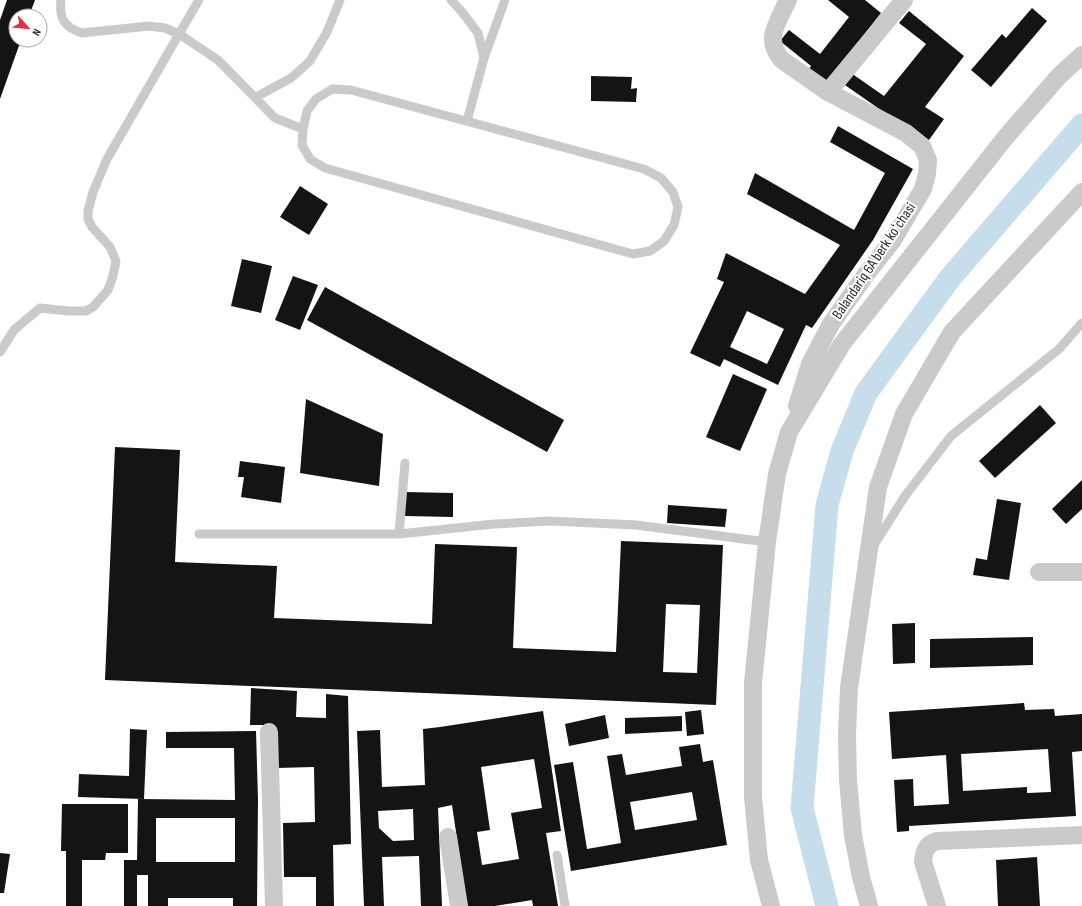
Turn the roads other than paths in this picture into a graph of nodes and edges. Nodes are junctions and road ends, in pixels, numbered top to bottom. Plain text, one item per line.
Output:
1 (60, 0) edge
2 (200, 0) edge
3 (340, 0) edge
4 (451, 0) edge
5 (505, 0) edge
6 (788, 0) edge
7 (904, 0) edge
8 (179, 34) junction
9 (1082, 55) edge
10 (484, 58) junction
11 (828, 92) junction
12 (256, 97) junction
13 (467, 121) junction
14 (303, 129) junction
15 (1082, 192) edge
16 (1082, 323) edge
17 (0, 352) edge
18 (789, 432) junction
19 (405, 463) dead end
20 (199, 534) dead end
21 (399, 534) junction
22 (766, 542) junction
23 (868, 555) junction
24 (1039, 572) dead end
25 (1082, 572) edge
26 (269, 732) dead end
27 (1082, 835) edge
28 (448, 837) dead end
29 (557, 855) dead end
30 (274, 906) edge
31 (459, 906) edge
32 (565, 906) edge
33 (770, 906) edge
34 (869, 906) edge
35 (937, 906) edge

1 - 8 lane
2 - 8 lane
3 - 12 lane
4 - 10 lane
5 - 10 lane
6 - 11 street, Balandariq 6A berk koʻchasi
7 - 11 street
8 - 12 lane
8 - 17 lane
9 - 18 street
10 - 13 lane
11 - 18 street, Balandariq 6A berk koʻchasi
12 - 14 lane
13 - 14 lane
13 - 14 lane
15 - 23 street
16 - 23 lane
18 - 22 street
19 - 21 lane
20 - 21 lane
21 - 22 lane
22 - 33 street
23 - 34 street
24 - 25 street
26 - 30 street
27 - 35 street
28 - 31 street
29 - 32 lane

